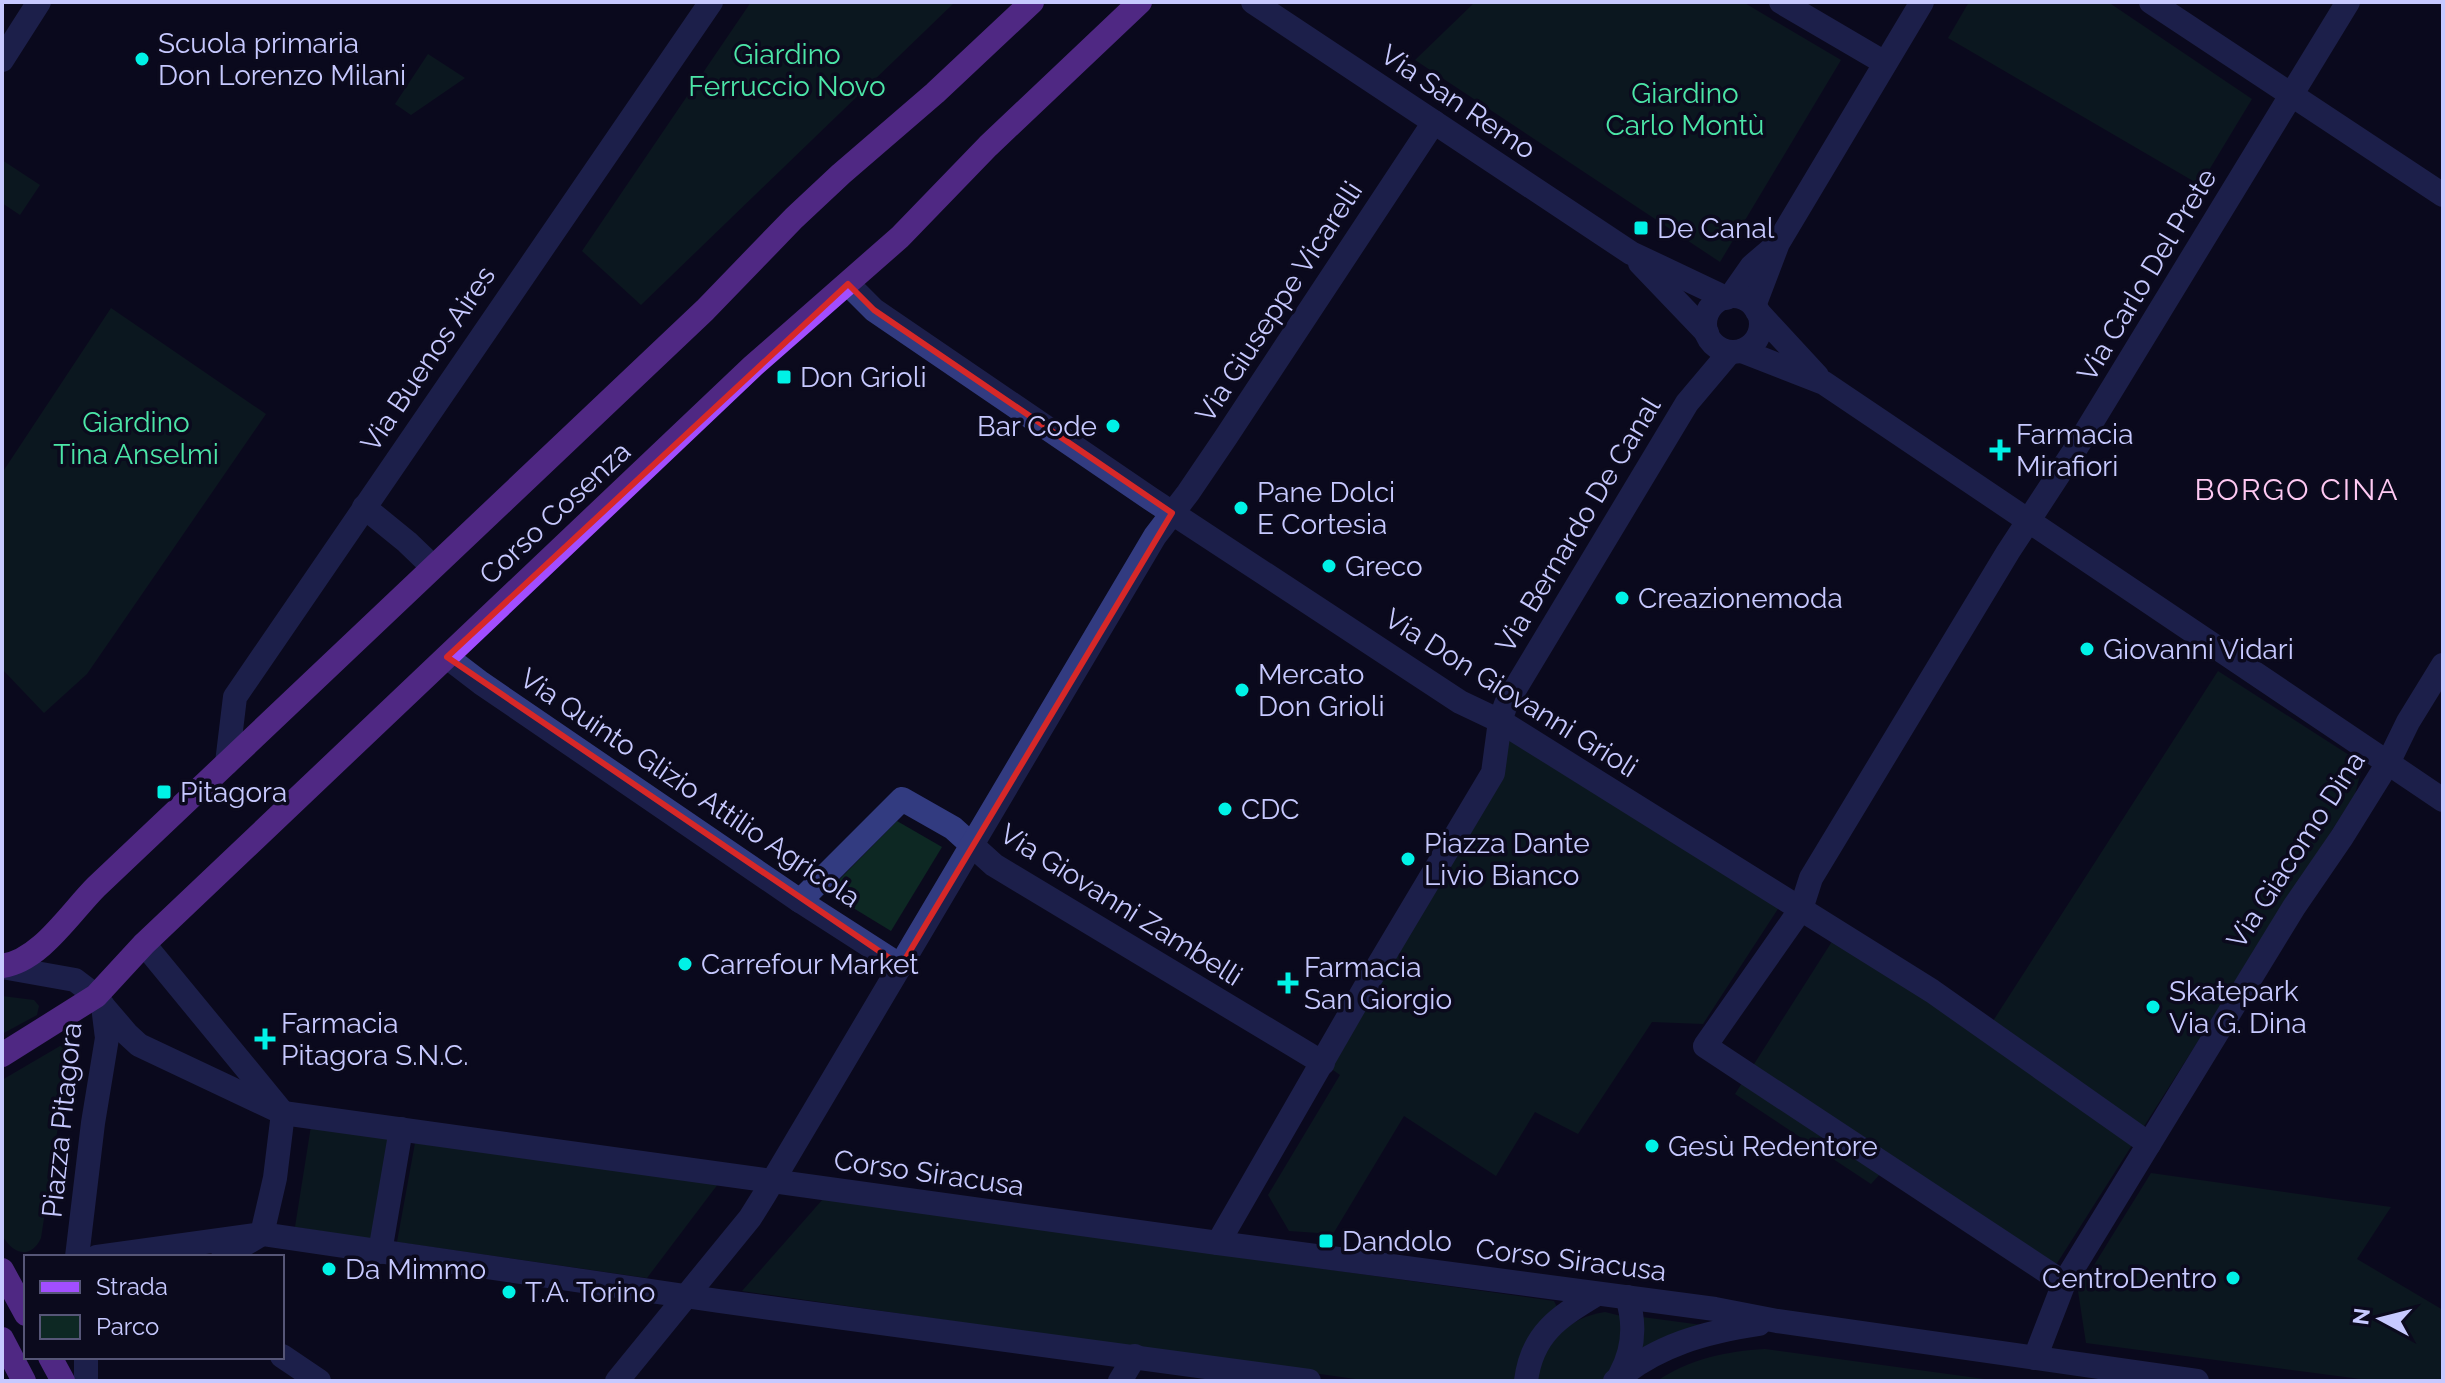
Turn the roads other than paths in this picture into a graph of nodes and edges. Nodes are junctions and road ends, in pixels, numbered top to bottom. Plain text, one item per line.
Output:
1 (39, 2) edge
2 (711, 2) edge
3 (1032, 2) edge
4 (1140, 2) edge
5 (1253, 2) edge
6 (1781, 2) edge
7 (1922, 2) edge
8 (2151, 2) edge
9 (2348, 2) edge
10 (2, 60) edge
11 (1885, 63) junction
12 (2291, 95) junction
13 (1434, 122) junction
14 (2443, 195) edge
15 (1631, 253) junction
16 (848, 284) junction
17 (1742, 303) junction
18 (1722, 344) junction
19 (1824, 383) junction
20 (364, 507) junction
21 (1172, 513) junction
22 (2029, 521) junction
23 (433, 567) junction
24 (447, 657) junction
25 (2443, 665) edge
26 (1500, 721) junction
27 (227, 763) junction
28 (2388, 763) junction
29 (2443, 800) edge
30 (971, 847) junction
31 (800, 901) junction
32 (1801, 909) junction
33 (144, 944) junction
34 (2, 966) edge
35 (901, 966) junction
36 (100, 1001) junction
37 (2, 1055) edge
38 (1323, 1063) junction
39 (283, 1113) junction
40 (401, 1129) junction
41 (2149, 1144) junction
42 (773, 1181) junction
43 (262, 1234) junction
44 (1218, 1243) junction
45 (380, 1252) junction
46 (150, 1253) edge
47 (77, 1255) edge
48 (124, 1255) edge
49 (226, 1255) edge
50 (11, 1283) edge
51 (2064, 1283) junction
52 (1597, 1294) junction
53 (686, 1296) junction
54 (1627, 1297) junction
55 (24, 1310) edge
56 (1777, 1321) junction
57 (2, 1339) edge
58 (1135, 1356) junction
59 (284, 1357) edge
60 (2035, 1358) junction
61 (51, 1359) edge
62 (1616, 1380) edge
63 (24, 1381) edge
64 (63, 1381) edge
65 (319, 1381) edge
66 (617, 1381) edge
67 (1120, 1381) edge
68 (1309, 1381) edge
69 (1526, 1381) edge
70 (2197, 1381) edge

1 - 10 street
2 - 20 street, Via Buenos Aires
3 - 23 main road, Corso Cosenza
4 - 16 main road, Corso Cosenza
5 - 13 street, Via San Remo
6 - 11 street
7 - 11 street
8 - 12 street
9 - 12 street, Via Carlo Del Prete
11 - 17 street
12 - 14 street
12 - 22 street, Via Carlo Del Prete
13 - 15 street, Via San Remo
13 - 21 street, Via Giuseppe Vicarelli
15 - 17 street, Via San Remo
15 - 18 street, Via San Remo
16 - 21 street, Via Don Giovanni Grioli
16 - 24 main road, Corso Cosenza
17 - 18 street
17 - 18 street
17 - 19 street, Via San Remo
18 - 19 street, Via San Remo
18 - 26 street, Via Bernardo De Canal
19 - 22 street, Via San Remo
20 - 23 street, Corso Cosenza
20 - 27 street, Via Buenos Aires
21 - 26 street, Via Don Giovanni Grioli
21 - 30 street, Via Giuseppe Vicarelli
22 - 28 street, Via San Remo
22 - 32 street, Via Carlo Del Prete
23 - 27 main road, Corso Cosenza
24 - 31 street, Via Quinto Glizio Attilio Agricola
24 - 33 main road, Corso Cosenza
25 - 28 street, Via Giacomo Dina
26 - 32 street, Via Don Giovanni Grioli
26 - 38 street, Via Bernardo De Canal
27 - 34 main road, Corso Cosenza
28 - 29 street, Via San Remo
28 - 41 street, Via Giacomo Dina
30 - 31 street, Via Giovanni Zambelli
30 - 35 street, Via Giuseppe Vicarelli
30 - 38 street, Via Giovanni Zambelli
31 - 35 street, Via Quinto Glizio Attilio Agricola
32 - 41 street, Via Don Giovanni Grioli
32 - 51 street, Via Carlo Del Prete
33 - 36 main road, Corso Cosenza
33 - 39 street
34 - 36 street, Piazza Pitagora
35 - 42 street, Via Giuseppe Vicarelli
36 - 37 main road, Corso Cosenza
36 - 39 street, Corso Siracusa
36 - 47 street, Piazza Pitagora
38 - 44 street, Via Bernardo De Canal
39 - 40 street, Corso Siracusa
39 - 43 street
40 - 42 street, Corso Siracusa
40 - 45 street
41 - 51 street, Via Giacomo Dina
42 - 44 street, Corso Siracusa
42 - 53 street, Via Giuseppe Vicarelli
43 - 45 street
43 - 46 street
43 - 49 street
44 - 52 street, Corso Siracusa
45 - 53 street
46 - 48 street
50 - 55 main road
51 - 60 street, Via Giacomo Dina
52 - 54 street, Corso Siracusa
52 - 69 street
53 - 58 street
53 - 66 street, Via Giuseppe Vicarelli
54 - 56 street, Corso Siracusa
54 - 62 street
56 - 60 street, Corso Siracusa
56 - 62 street, Corso Siracusa
57 - 63 main road
58 - 67 street
58 - 68 street
59 - 65 street
60 - 70 street, Corso Siracusa
61 - 64 main road

